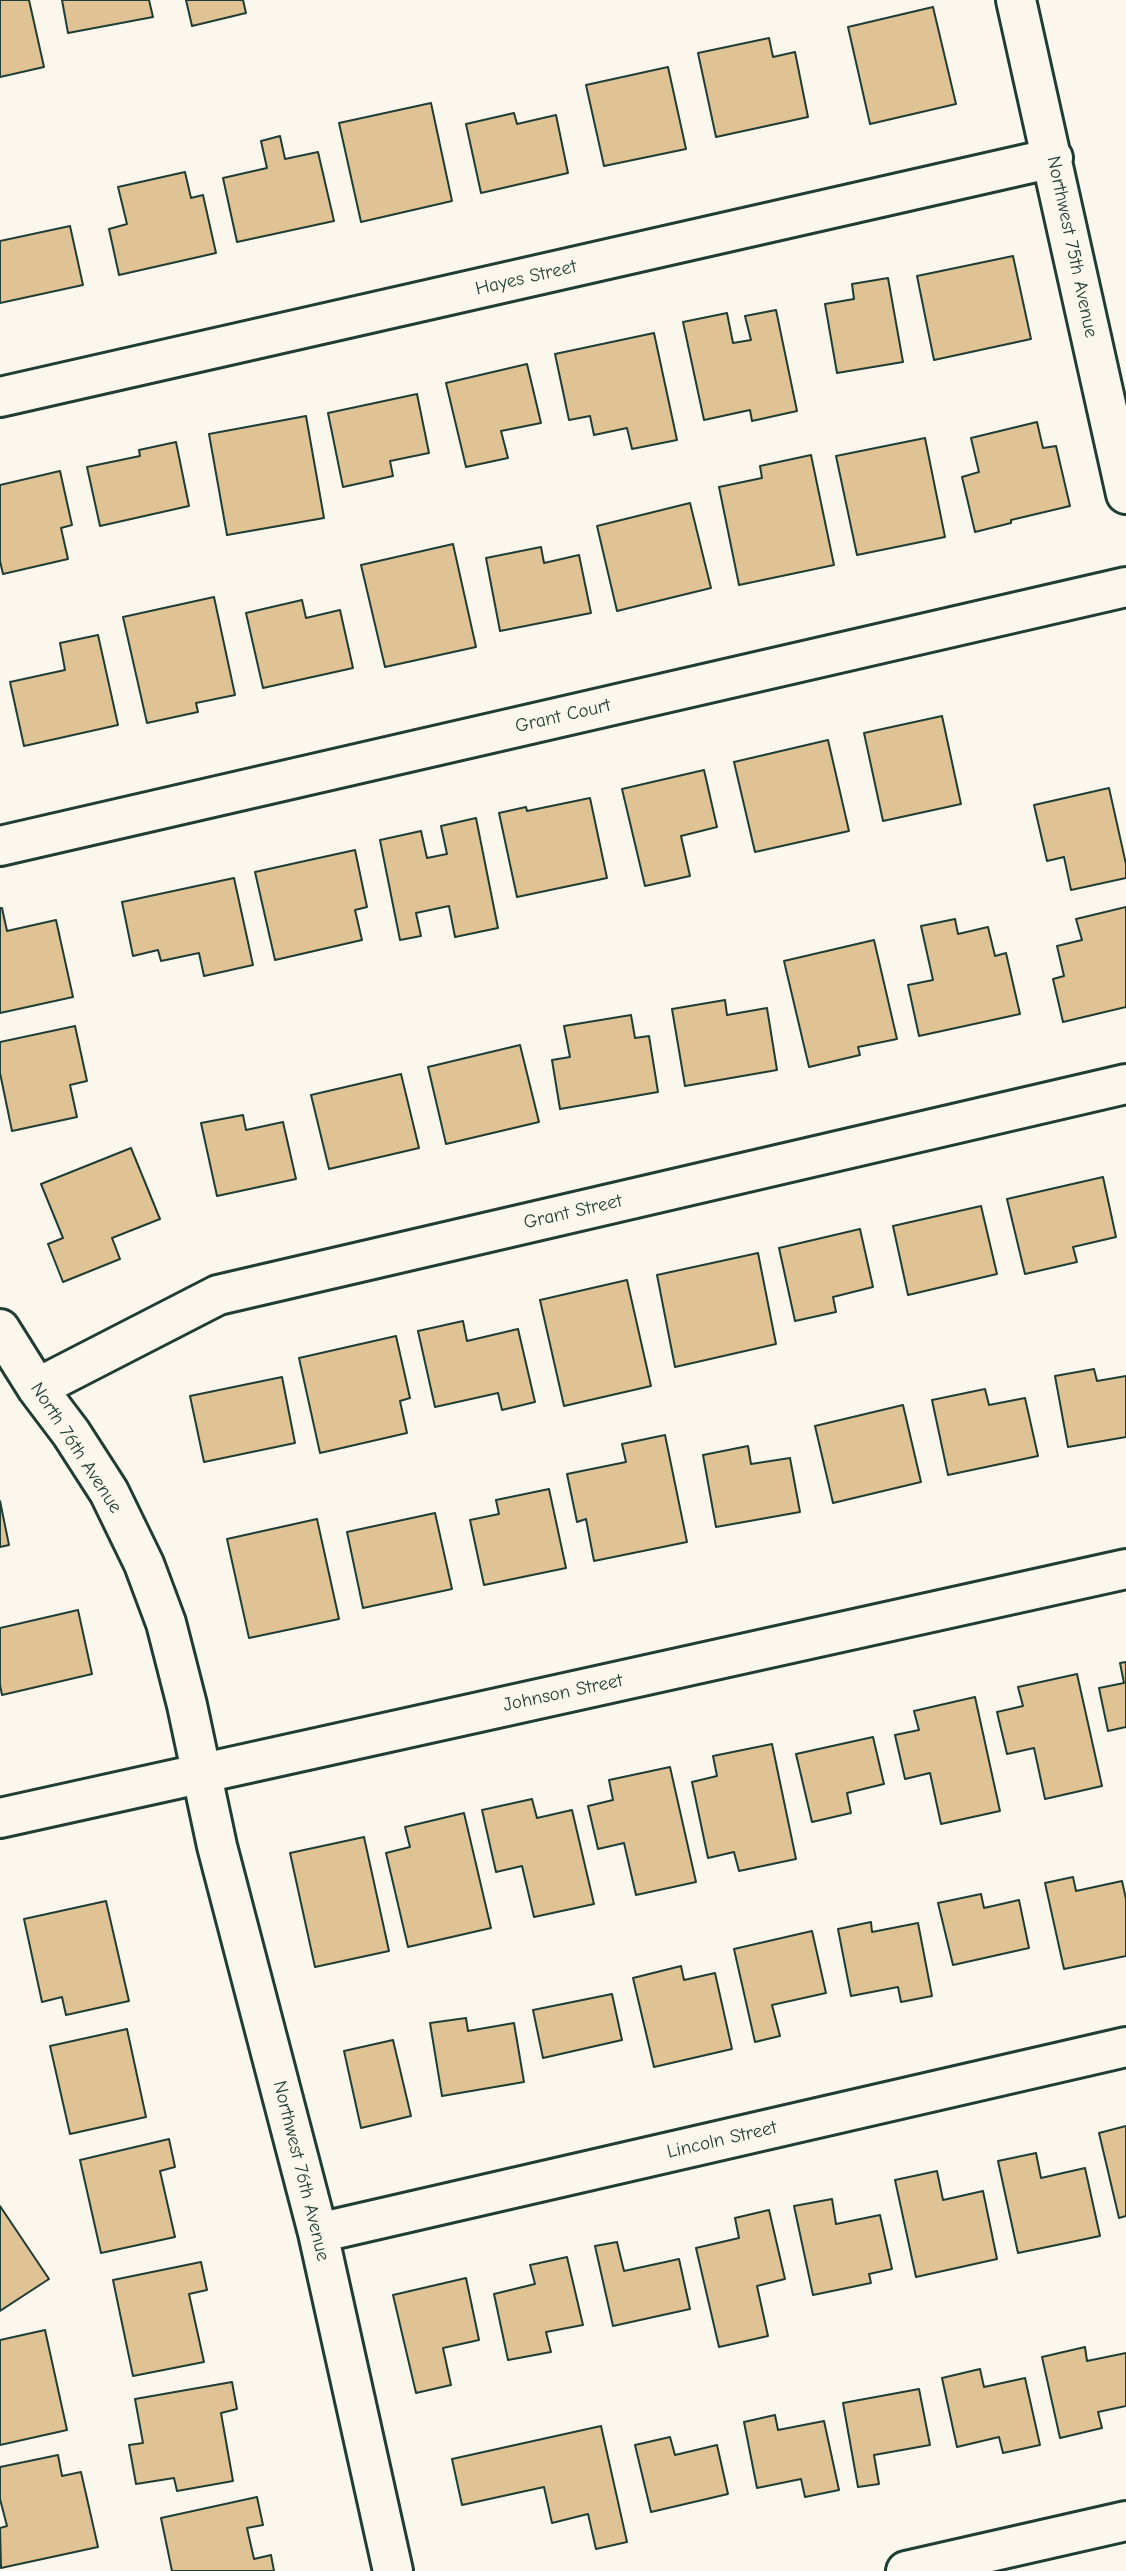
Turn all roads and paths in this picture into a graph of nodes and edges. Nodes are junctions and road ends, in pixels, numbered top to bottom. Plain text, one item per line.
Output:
1 (1016, 0) edge
2 (1053, 158) junction
3 (0, 397) edge
4 (1126, 494) edge
5 (1126, 587) edge
6 (0, 846) edge
7 (1126, 1084) edge
8 (0, 1329) edge
9 (37, 1388) junction
10 (1126, 1569) edge
11 (202, 1773) junction
12 (0, 1818) edge
13 (1126, 2047) edge
14 (318, 2233) junction
15 (1126, 2521) edge
16 (393, 2571) edge
17 (906, 2571) edge

1 - 2 street, Northwest 75th Avenue
2 - 3 street, Hayes Street
2 - 4 street, Northwest 75th Avenue
5 - 6 street, Grant Court
7 - 9 street, Grant Street
8 - 9 street, North 76th Avenue
9 - 11 street, North 76th Avenue
10 - 11 street, Johnson Street
11 - 12 street, Johnson Street
11 - 14 street, Northwest 76th Avenue
13 - 14 street, Lincoln Street
14 - 16 street, Northwest 76th Avenue
15 - 17 street

